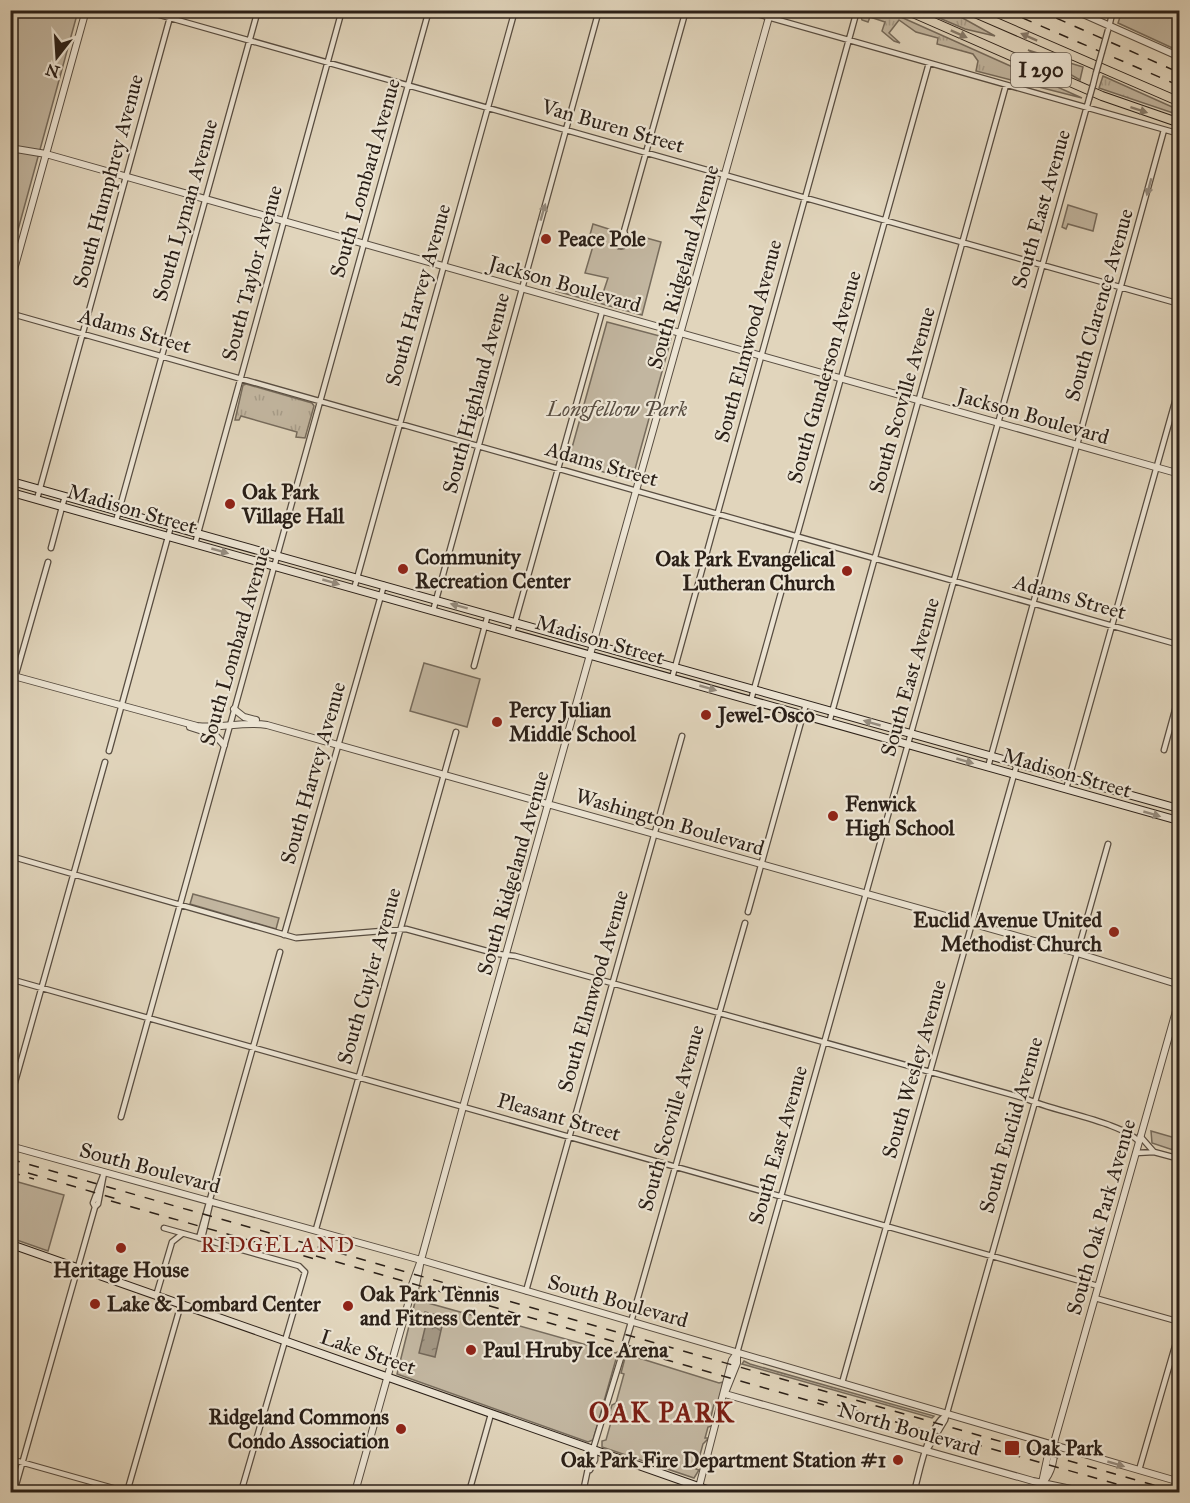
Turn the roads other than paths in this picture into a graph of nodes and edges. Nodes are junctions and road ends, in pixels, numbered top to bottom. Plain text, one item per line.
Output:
1 (86, 10) edge
2 (142, 10) edge
3 (172, 10) edge
4 (258, 10) edge
5 (342, 10) edge
6 (429, 10) edge
7 (515, 10) edge
8 (600, 10) edge
9 (686, 10) edge
10 (743, 10) edge
11 (906, 10) edge
12 (968, 10) edge
13 (1074, 10) edge
14 (1113, 10) edge
15 (770, 14) edge
16 (856, 14) dead end
17 (170, 18) junction
18 (1108, 28) junction
19 (249, 41) junction
20 (849, 41) junction
21 (1179, 57) edge
22 (327, 63) junction
23 (929, 63) junction
24 (1006, 85) junction
25 (408, 86) junction
26 (1179, 102) edge
27 (488, 108) junction
28 (1086, 108) junction
29 (1179, 123) edge
30 (566, 130) junction
31 (1164, 130) junction
32 (1179, 135) edge
33 (10, 148) edge
34 (646, 153) junction
35 (46, 154) junction
36 (725, 175) junction
37 (126, 177) junction
38 (804, 198) junction
39 (206, 200) junction
40 (885, 220) junction
41 (283, 222) junction
42 (624, 231) dead end
43 (963, 242) junction
44 (364, 244) junction
45 (10, 255) edge
46 (18, 257) junction
47 (1042, 265) junction
48 (443, 267) junction
49 (10, 284) edge
50 (1121, 287) junction
51 (522, 289) junction
52 (1179, 304) edge
53 (602, 312) junction
54 (16, 315) dead end
55 (83, 334) junction
56 (681, 334) junction
57 (161, 356) junction
58 (760, 356) junction
59 (240, 378) junction
60 (841, 379) junction
61 (1179, 384) edge
62 (320, 401) junction
63 (919, 401) junction
64 (998, 423) junction
65 (400, 424) junction
66 (479, 446) junction
67 (1077, 446) junction
68 (1156, 468) junction
69 (558, 469) junction
70 (1179, 474) edge
71 (10, 481) edge
72 (40, 489) junction
73 (637, 491) junction
74 (10, 492) edge
75 (65, 496) junction
76 (37, 499) junction
77 (63, 506) junction
78 (119, 511) junction
79 (717, 514) junction
80 (116, 522) junction
81 (171, 526) junction
82 (198, 534) junction
83 (168, 536) junction
84 (797, 536) junction
85 (195, 544) junction
86 (51, 548) dead end
87 (277, 556) junction
88 (875, 559) junction
89 (48, 562) dead end
90 (274, 566) junction
91 (357, 578) junction
92 (954, 581) junction
93 (384, 585) junction
94 (354, 589) junction
95 (380, 596) junction
96 (436, 600) junction
97 (1033, 603) junction
98 (433, 610) junction
99 (489, 614) junction
100 (515, 622) junction
101 (486, 625) junction
102 (1112, 626) junction
103 (512, 633) junction
104 (594, 645) junction
105 (1179, 645) edge
106 (591, 655) junction
107 (474, 666) dead end
108 (675, 667) junction
109 (13, 676) edge
110 (672, 678) junction
111 (754, 689) junction
112 (1179, 692) edge
113 (10, 695) edge
114 (751, 700) junction
115 (806, 704) junction
116 (121, 706) junction
117 (234, 709) junction
118 (832, 712) junction
119 (802, 715) junction
120 (184, 723) junction
121 (830, 723) junction
122 (267, 725) junction
123 (230, 726) junction
124 (456, 732) dead end
125 (911, 734) junction
126 (682, 736) dead end
127 (224, 745) junction
128 (338, 745) junction
129 (908, 745) junction
130 (1164, 750) dead end
131 (109, 751) dead end
132 (991, 756) junction
133 (105, 762) dead end
134 (1017, 764) junction
135 (988, 767) junction
136 (444, 775) junction
137 (1014, 775) junction
138 (1069, 778) junction
139 (1066, 789) junction
140 (549, 805) junction
141 (1179, 809) edge
142 (1179, 821) edge
143 (654, 834) junction
144 (1108, 844) dead end
145 (10, 856) edge
146 (761, 864) junction
147 (74, 874) junction
148 (866, 894) junction
149 (180, 905) junction
150 (748, 912) dead end
151 (745, 923) dead end
152 (972, 924) junction
153 (399, 929) junction
154 (284, 935) junction
155 (280, 952) dead end
156 (1077, 953) junction
157 (507, 955) junction
158 (10, 980) edge
159 (612, 983) junction
160 (1179, 985) edge
161 (42, 988) junction
162 (1179, 997) edge
163 (718, 1012) junction
164 (148, 1019) junction
165 (824, 1042) junction
166 (253, 1048) junction
167 (930, 1072) junction
168 (358, 1078) junction
169 (10, 1100) edge
170 (1035, 1103) junction
171 (463, 1107) junction
172 (121, 1117) dead end
173 (1122, 1129) junction
174 (1140, 1136) junction
175 (569, 1137) junction
176 (10, 1146) edge
177 (1154, 1152) junction
178 (1136, 1153) junction
179 (1179, 1159) edge
180 (674, 1166) junction
181 (104, 1173) junction
182 (781, 1196) junction
183 (210, 1201) junction
184 (886, 1226) junction
185 (164, 1228) dead end
186 (316, 1229) junction
187 (183, 1233) junction
188 (200, 1238) junction
189 (10, 1244) edge
190 (992, 1256) junction
191 (421, 1260) junction
192 (78, 1268) junction
193 (1098, 1286) junction
194 (526, 1291) junction
195 (156, 1296) junction
196 (1095, 1298) junction
197 (181, 1304) junction
198 (631, 1322) junction
199 (1179, 1322) edge
200 (1179, 1329) edge
201 (284, 1340) junction
202 (737, 1353) junction
203 (387, 1376) junction
204 (842, 1383) junction
205 (725, 1394) junction
206 (491, 1414) junction
207 (946, 1415) junction
208 (1053, 1446) junction
209 (595, 1450) junction
210 (927, 1450) junction
211 (10, 1459) edge
212 (22, 1463) junction
213 (1139, 1470) junction
214 (1043, 1482) junction
215 (1179, 1482) edge
216 (699, 1487) junction
217 (14, 1492) edge
218 (127, 1492) edge
219 (241, 1492) edge
220 (355, 1492) edge
221 (469, 1492) edge
222 (583, 1492) edge
223 (714, 1492) edge
224 (914, 1492) edge
225 (1040, 1492) edge
226 (1085, 1492) edge

1 - 35 street
2 - 17 street, Van Buren Street
3 - 17 street, South Humphrey Avenue
4 - 19 street, South Lyman Avenue
5 - 22 street, South Taylor Avenue
6 - 25 street, South Lombard Avenue
7 - 27 street, South Harvey Avenue
8 - 30 street, South Highland Avenue
9 - 34 street
10 - 15 street
11 -> 29 highway, I 290
26 -> 12 highway, I 290
13 - 18 street
14 - 18 street, South East Avenue
15 - 20 street
15 - 36 street, South Ridgeland Avenue
16 - 20 street, South Elmwood Avenue
17 - 19 street, Van Buren Street
17 - 37 street, South Humphrey Avenue
18 - 21 street
18 - 28 street, South East Avenue, bridge
19 - 22 street, Van Buren Street
19 - 39 street, South Lyman Avenue
20 - 23 street
20 - 38 street, South Elmwood Avenue
22 - 25 street, Van Buren Street
22 - 41 street, South Taylor Avenue
23 - 24 street
23 - 40 street, South Gunderson Avenue
24 - 28 street
24 - 43 street, South Scoville Avenue
25 - 27 street, Van Buren Street
25 - 44 street, South Lombard Avenue
27 - 30 street, Van Buren Street
27 - 48 street, South Harvey Avenue
28 - 31 street
28 - 47 street, South East Avenue
30 - 34 street, Van Buren Street
51 -> 30 street, South Highland Avenue
31 - 32 street
31 -> 50 street, South Clarence Avenue
33 - 35 street, Jackson Boulevard
34 - 36 street, Van Buren Street
34 - 42 street
35 - 37 street, Jackson Boulevard
35 - 46 street
36 - 38 street, Van Buren Street
36 - 56 street, South Ridgeland Avenue
37 - 39 street, Jackson Boulevard
37 - 55 street, South Humphrey Avenue
38 - 40 street, Van Buren Street
38 - 58 street, South Elmwood Avenue
39 - 41 street, Jackson Boulevard
39 - 57 street, South Lyman Avenue
40 - 43 street, Van Buren Street
40 - 60 street, South Gunderson Avenue
41 - 44 street, Jackson Boulevard
41 - 59 street, South Taylor Avenue
43 - 47 street, Van Buren Street
43 - 63 street, South Scoville Avenue
44 - 48 street, Jackson Boulevard
44 - 62 street, South Lombard Avenue
45 - 46 street
46 - 49 street
47 - 50 street, Van Buren Street
47 - 64 street, South East Avenue
48 - 51 street, Jackson Boulevard
48 - 65 street, South Harvey Avenue
50 - 52 street, Van Buren Street
50 - 67 street, South Clarence Avenue
51 - 53 street, Jackson Boulevard
51 - 66 street, South Highland Avenue
53 - 56 street, Jackson Boulevard
53 - 69 street
54 - 55 street, Adams Street
55 - 57 street, Adams Street
55 - 72 street, South Humphrey Avenue
56 - 58 street, Jackson Boulevard
56 - 73 street, South Ridgeland Avenue
57 - 59 street, Adams Street
57 - 78 street, South Lyman Avenue
58 - 60 street, Jackson Boulevard
58 - 79 street, South Elmwood Avenue
59 - 62 street, Adams Street
59 - 82 street, South Taylor Avenue
60 - 63 street, Jackson Boulevard
60 - 84 street, South Gunderson Avenue
61 - 68 street
62 - 65 street, Adams Street
62 - 87 street, South Lombard Avenue
63 - 64 street, Jackson Boulevard
63 - 88 street, South Scoville Avenue
64 - 67 street, Jackson Boulevard
64 - 92 street, South East Avenue
65 - 66 street, Adams Street
65 - 91 street, South Harvey Avenue
66 - 69 street, Adams Street
66 - 96 street, South Highland Avenue
67 - 68 street, Jackson Boulevard
67 - 97 street, South Clarence Avenue
68 - 70 street, Jackson Boulevard
68 - 102 street
69 - 73 street, Adams Street
69 - 100 street
71 - 72 main road, Madison Street
72 - 75 main road, Madison Street
72 - 76 street, South Humphrey Avenue
73 - 79 street, Adams Street
73 - 104 street, South Ridgeland Avenue
74 - 76 main road, Madison Street
75 - 77 street
75 - 78 main road, Madison Street
76 - 77 main road, Madison Street
77 - 80 main road, Madison Street
77 - 86 street
78 - 80 street, South Lyman Avenue
78 - 81 main road, Madison Street
79 - 84 street, Adams Street
79 - 108 street, South Elmwood Avenue
80 - 83 main road, Madison Street
81 - 82 main road, Madison Street
81 - 83 street
82 - 85 street, South Taylor Avenue
82 - 87 main road, Madison Street
83 - 85 main road, Madison Street
83 - 116 street
84 - 88 street, Adams Street
84 - 111 street, South Gunderson Avenue
85 -> 90 main road, Madison Street
87 - 90 street, South Lombard Avenue
87 - 91 main road, Madison Street
88 - 92 street, Adams Street
88 - 118 street, South Scoville Avenue
89 - 109 street
90 -> 94 main road, Madison Street
90 - 117 street, South Lombard Avenue
91 - 93 main road, Madison Street
91 - 94 street, South Harvey Avenue
92 - 97 street, Adams Street
92 - 125 street, South East Avenue
93 - 95 street, South Harvey Avenue
93 - 96 main road, Madison Street
94 - 95 main road, Madison Street
95 - 98 main road, Madison Street
95 - 128 street, South Harvey Avenue
96 - 98 street, South Highland Avenue
99 -> 96 main road, Madison Street
97 - 102 street, Adams Street
97 - 132 street, South Clarence Avenue
98 - 101 main road, Madison Street
99 - 100 main road, Madison Street
99 - 101 street
100 - 103 street
100 - 104 main road, Madison Street
101 - 103 main road, Madison Street
101 - 107 street
102 - 105 street, Adams Street
102 - 138 street
103 - 106 main road, Madison Street
104 - 106 street, South Ridgeland Avenue
104 - 108 main road, Madison Street
106 - 110 main road, Madison Street
106 - 140 street, South Ridgeland Avenue
108 - 110 street, South Elmwood Avenue
108 - 111 main road, Madison Street
109 - 113 street
109 - 116 street, Washington Boulevard
110 -> 114 main road, Madison Street
111 - 114 street, South Gunderson Avenue
111 - 115 main road, Madison Street
112 - 130 street
114 - 119 main road, Madison Street
115 - 118 main road, Madison Street
115 - 119 street
116 - 120 street, Washington Boulevard
116 - 131 street
117 - 122 street
117 - 123 street, South Lombard Avenue
118 - 121 street, South Scoville Avenue
125 -> 118 main road, Madison Street
119 - 121 main road, Madison Street
119 - 146 street
120 - 123 street, Washington Boulevard
120 - 127 street
121 - 129 main road, Madison Street
122 - 123 street, Washington Boulevard
122 - 128 street, Washington Boulevard
123 - 127 street, South Lombard Avenue
124 - 136 street, South Cuyler Avenue
125 - 129 street, South East Avenue
125 - 132 main road, Madison Street
126 - 143 street, South Elmwood Avenue
127 - 149 street, South Lombard Avenue
128 - 136 street, Washington Boulevard
128 - 154 street, South Harvey Avenue
129 -> 135 main road, Madison Street
129 - 148 street, South East Avenue
132 - 134 main road, Madison Street
132 - 135 street, South Clarence Avenue
133 - 147 street
134 - 137 street, South Wesley Avenue
134 - 138 main road, Madison Street
135 - 137 main road, Madison Street
136 - 140 street, Washington Boulevard
136 - 153 street, South Cuyler Avenue
137 - 139 main road, Madison Street
137 - 152 street, South Wesley Avenue
138 - 139 street
138 - 141 main road, Madison Street
139 -> 142 main road, Madison Street
140 - 143 street, Washington Boulevard
140 - 157 street, South Ridgeland Avenue
143 - 146 street, Washington Boulevard
143 - 159 street, South Elmwood Avenue
144 - 156 street, South Euclid Avenue
145 - 147 street
146 - 148 street, Washington Boulevard
146 - 150 street
147 - 149 street
147 - 161 street
148 - 152 street, Washington Boulevard
148 - 165 street, South East Avenue
149 - 154 street
149 - 164 street, South Lombard Avenue
151 - 163 street, South Scoville Avenue
152 - 156 street, Washington Boulevard
152 - 167 street, South Wesley Avenue
153 - 154 street
153 - 157 street
153 - 168 street, South Cuyler Avenue
155 - 166 street
156 - 160 street, Washington Boulevard
156 - 170 street, South Euclid Avenue
157 - 159 street
157 - 171 street, South Ridgeland Avenue
158 - 161 street, Pleasant Street
159 - 163 street
159 - 175 street, South Elmwood Avenue
161 - 164 street, Pleasant Street
161 - 169 street
162 - 174 street, South Oak Park Avenue
163 - 165 street
163 - 180 street, South Scoville Avenue
164 - 166 street, Pleasant Street
164 - 172 street, South Lombard Avenue
165 - 167 street
165 - 182 street, South East Avenue
166 - 168 street, Pleasant Street
166 - 183 street
167 - 170 street
167 - 184 street, South Wesley Avenue
168 - 171 street, Pleasant Street
168 - 186 street, South Cuyler Avenue
170 - 173 street
170 - 190 street, South Euclid Avenue
171 - 175 street, Pleasant Street
171 - 191 street, South Ridgeland Avenue
173 - 174 street
173 - 174 street
174 - 177 street
174 - 178 street, South Oak Park Avenue
175 - 180 street, Pleasant Street
175 - 194 street, South Elmwood Avenue
176 - 181 street, South Boulevard
177 - 178 street
177 - 179 street
178 - 193 street, South Oak Park Avenue
180 - 182 street, Pleasant Street
180 - 198 street, South Scoville Avenue
181 - 183 street, South Boulevard
181 - 192 street
182 - 184 street, Pleasant Street
182 - 202 street, South East Avenue
183 - 186 street, South Boulevard
183 - 188 street
184 - 190 street, Pleasant Street
184 - 204 street, South Wesley Avenue
185 - 187 street
186 - 191 street, South Boulevard
187 - 188 street
187 - 195 street
188 - 201 street
189 - 192 main road, Lake Street
190 - 193 street, Pleasant Street
190 - 207 street, South Euclid Avenue
191 - 194 street, South Boulevard
191 - 203 street, South Ridgeland Avenue
192 - 195 main road, Lake Street
192 - 212 street
193 - 196 street, South Oak Park Avenue
194 - 198 street, South Boulevard
195 - 197 main road, Lake Street
196 - 199 street
196 - 208 street, South Oak Park Avenue
197 - 201 main road, Lake Street
197 - 218 street
198 - 202 street, South Boulevard
198 - 209 street, South Scoville Avenue
200 - 213 street
201 - 203 main road, Lake Street
201 - 219 street
202 - 204 street, South Boulevard
202 - 205 street
203 - 206 main road, Lake Street
203 - 220 street, South Ridgeland Avenue
204 - 207 street, South Boulevard
205 - 210 street, North Boulevard
205 - 216 street
206 - 209 main road, Lake Street
206 - 221 street
207 - 208 street, South Boulevard
207 - 210 street, South Euclid Avenue
208 -> 213 street, South Boulevard
208 - 214 street, South Oak Park Avenue
209 - 216 main road, Lake Street
209 - 222 street, South Scoville Avenue
210 - 214 street, North Boulevard
210 - 224 street, South Euclid Avenue
211 - 212 street
212 - 217 street
212 - 218 street
213 - 215 street, South Boulevard
214 - 225 street, South Oak Park Avenue
214 - 226 street, North Boulevard
216 - 223 main road, Lake Street

